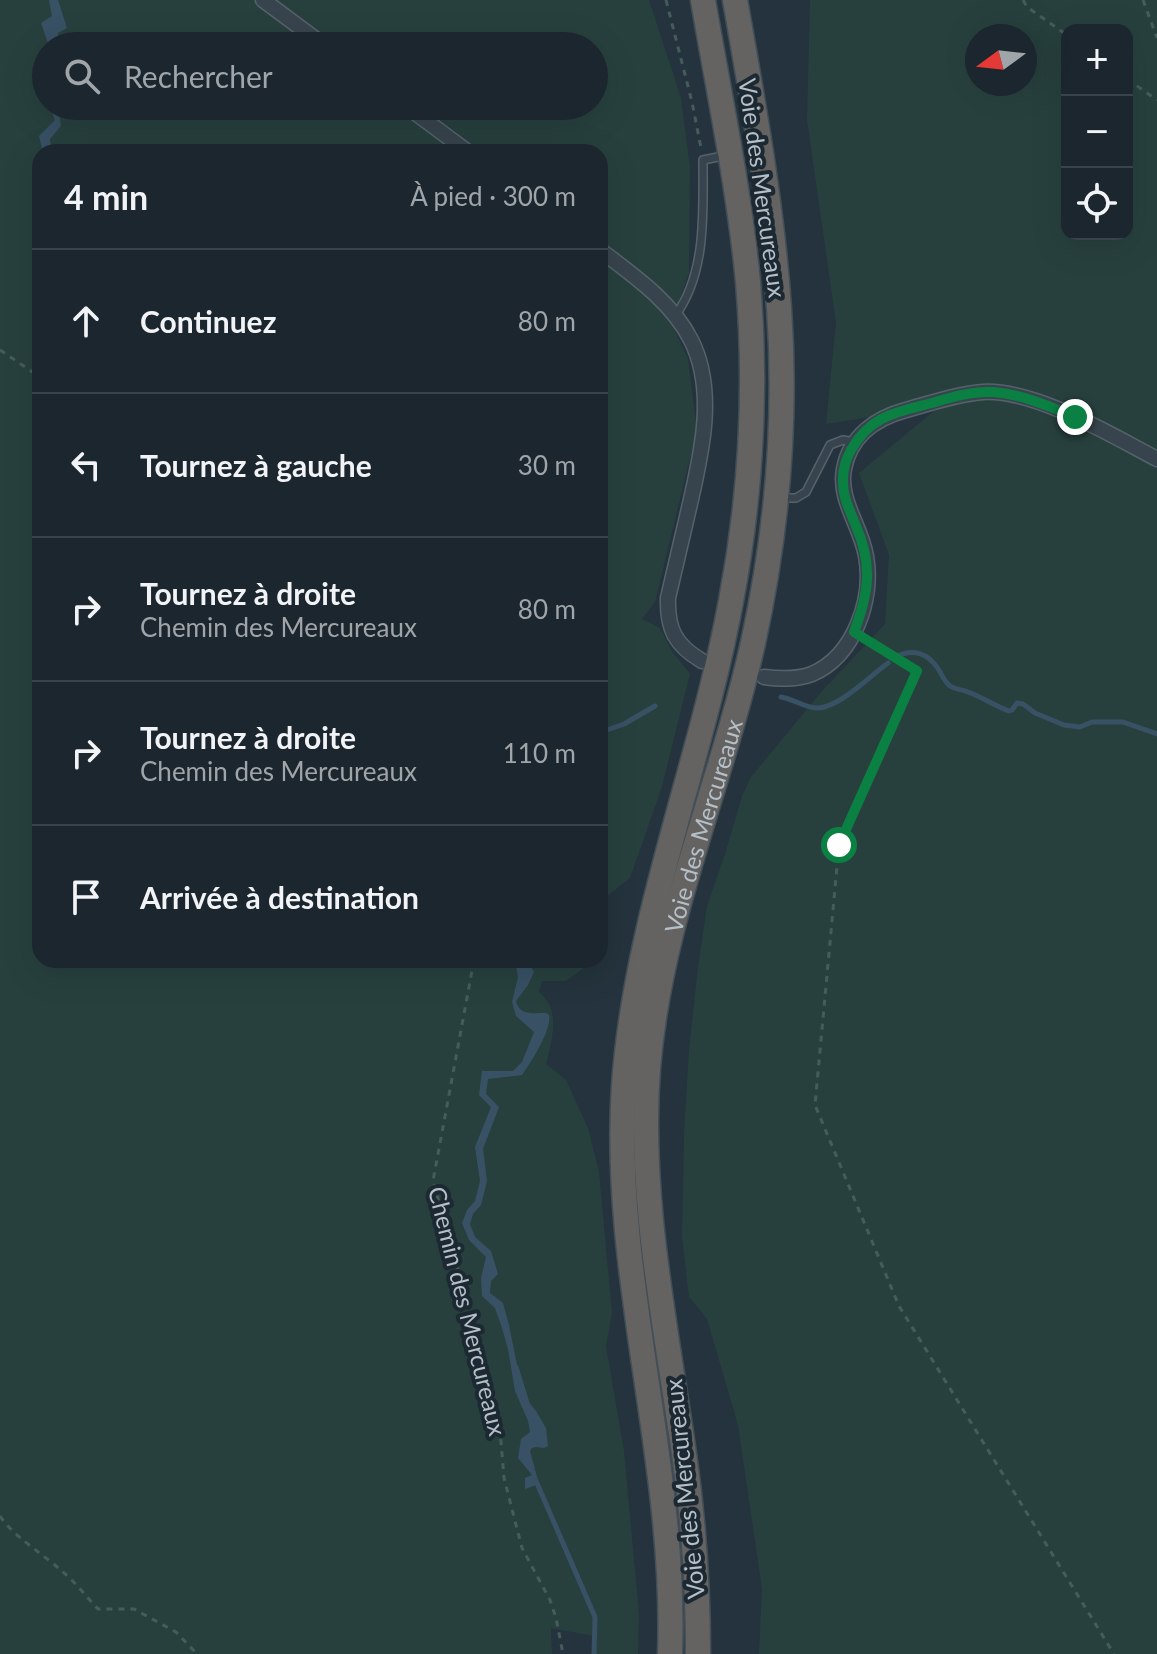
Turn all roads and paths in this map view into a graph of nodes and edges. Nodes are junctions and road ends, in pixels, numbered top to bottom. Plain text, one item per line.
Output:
1 (263, 0) edge
2 (666, 0) edge
3 (703, 0) edge
4 (735, 0) edge
5 (1023, 0) edge
6 (1143, 0) edge
7 (1061, 31) edge
8 (306, 32) edge
9 (1157, 38) edge
10 (1133, 83) edge
11 (1157, 100) edge
12 (425, 120) edge
13 (457, 144) edge
14 (730, 154) junction
15 (703, 160) junction
16 (608, 256) edge
17 (675, 316) junction
18 (0, 350) edge
19 (32, 372) edge
20 (856, 442) junction
21 (1157, 459) edge
22 (776, 498) junction
23 (854, 632) junction
24 (702, 661) dead end
25 (764, 677) dead end
26 (473, 968) edge
27 (0, 1516) edge
28 (197, 1654) edge
29 (563, 1654) edge
30 (670, 1654) edge
31 (698, 1654) edge
32 (1114, 1654) edge

1 - 8 street
2 - 15 path
3 - 14 highway, Voie des Mercureaux
4 - 22 highway, Voie des Mercureaux
5 - 7 path
6 - 9 path
10 - 11 path
12 - 13 street
14 - 15 lane
14 - 30 highway, Voie des Mercureaux
15 - 17 lane
16 - 17 street
17 - 24 street
18 - 19 path
20 - 21 street
20 - 22 lane
20 - 23 street
22 - 31 highway, Voie des Mercureaux
23 - 25 street
23 - 32 path
26 - 29 path, Chemin des Mercureaux
27 - 28 path

